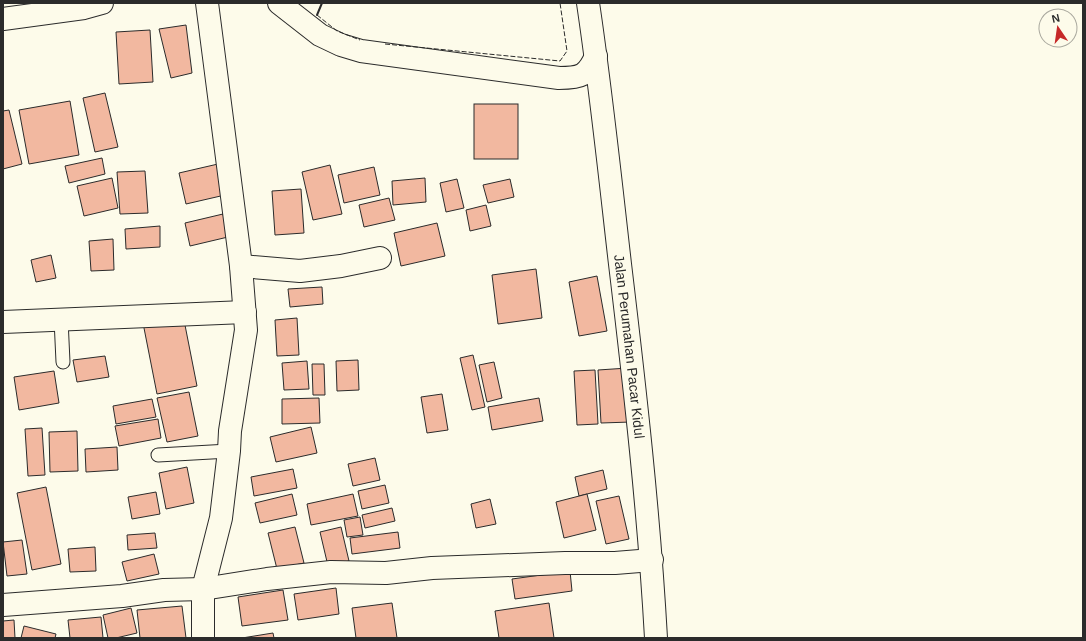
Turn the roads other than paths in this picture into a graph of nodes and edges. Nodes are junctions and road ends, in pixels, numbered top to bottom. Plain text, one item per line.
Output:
1 (102, 3) edge
2 (207, 3) edge
3 (279, 3) edge
4 (588, 3) edge
5 (3, 19) edge
6 (596, 56) junction
7 (380, 258) dead end
8 (241, 266) junction
9 (245, 312) junction
10 (61, 319) junction
11 (3, 322) edge
12 (63, 362) dead end
13 (229, 451) junction
14 (158, 455) dead end
15 (652, 560) junction
16 (203, 589) junction
17 (3, 605) edge
18 (203, 638) edge
19 (656, 638) edge

1 - 5 street
2 - 8 street
3 - 6 street
4 - 6 street, Jalan Perumahan Pacar Kidul
6 - 15 street, Jalan Perumahan Pacar Kidul
7 - 8 street
8 - 9 street
9 - 10 street
9 - 13 street
10 - 11 street
10 - 12 lane
13 - 14 lane
13 - 16 street
15 - 16 street
15 - 19 street, Jalan Perumahan Pacar Kidul
16 - 17 street
16 - 18 street

